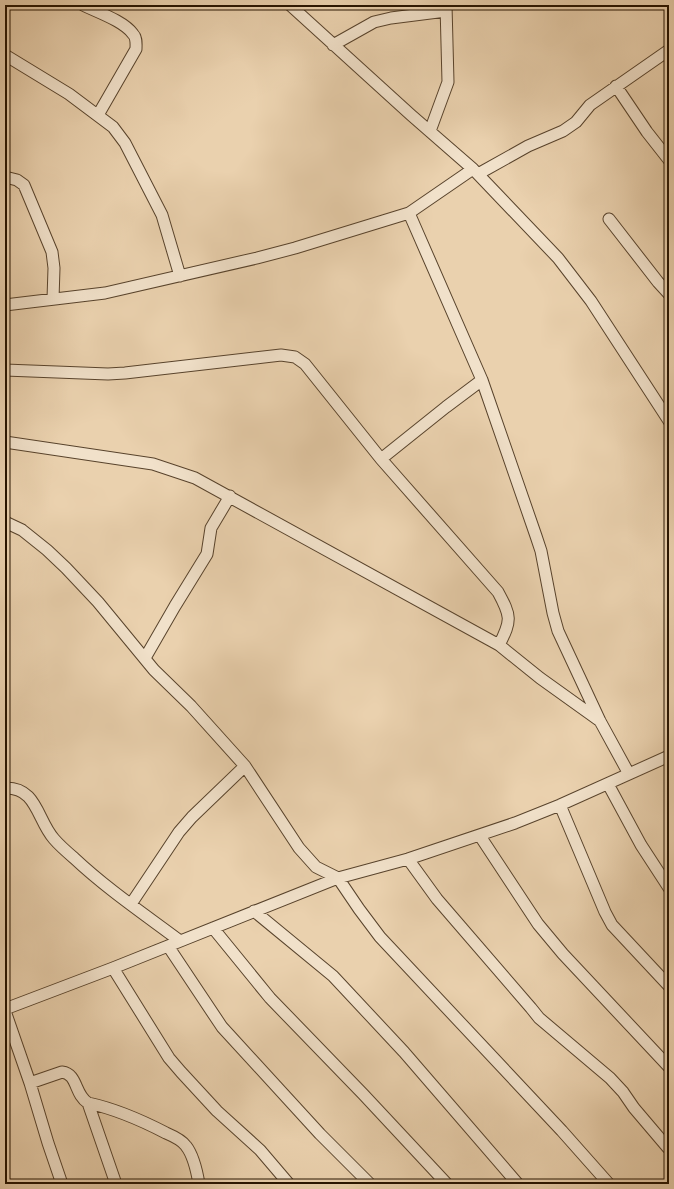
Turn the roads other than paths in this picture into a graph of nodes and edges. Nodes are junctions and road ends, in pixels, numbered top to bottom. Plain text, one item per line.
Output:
1 (83, 5) edge
2 (290, 5) edge
3 (446, 8) edge
4 (333, 45) junction
5 (669, 50) edge
6 (5, 54) edge
7 (616, 86) junction
8 (98, 116) junction
9 (430, 131) junction
10 (669, 160) edge
11 (475, 172) junction
12 (5, 177) edge
13 (409, 213) junction
14 (608, 219) dead end
15 (180, 276) junction
16 (669, 294) edge
17 (53, 299) junction
18 (5, 305) edge
19 (5, 370) edge
20 (482, 380) junction
21 (669, 421) edge
22 (5, 442) edge
23 (381, 459) junction
24 (230, 496) junction
25 (5, 522) edge
26 (499, 645) junction
27 (145, 658) junction
28 (600, 721) junction
29 (669, 756) edge
30 (245, 766) junction
31 (629, 774) junction
32 (608, 784) junction
33 (5, 788) edge
34 (560, 805) junction
35 (480, 836) junction
36 (408, 859) junction
37 (338, 878) junction
38 (669, 888) edge
39 (131, 904) junction
40 (254, 911) junction
41 (213, 928) junction
42 (180, 941) junction
43 (168, 946) junction
44 (113, 968) junction
45 (669, 986) edge
46 (5, 1010) edge
47 (669, 1067) edge
48 (30, 1083) junction
49 (88, 1103) junction
50 (668, 1148) edge
51 (62, 1184) edge
52 (116, 1184) edge
53 (199, 1184) edge
54 (289, 1184) edge
55 (370, 1184) edge
56 (446, 1184) edge
57 (518, 1184) edge
58 (609, 1184) edge

1 - 8 street
2 - 4 street
3 - 4 street
3 - 9 street
4 - 9 street
5 - 7 street
6 - 8 street
7 - 10 street
7 - 11 street
8 - 15 street
9 - 11 street
11 - 13 street
11 - 21 street
12 - 17 street
13 - 15 street
13 - 20 street
14 - 16 street
15 - 17 street
17 - 18 street
19 - 23 street
20 - 23 street
20 - 28 street
22 - 24 street
23 - 26 street
24 - 26 street
24 - 27 street
25 - 27 street
26 - 28 street
27 - 30 street
28 - 31 street
29 - 31 street
30 - 37 street
30 - 39 street
31 - 32 street
32 - 34 street
32 - 38 street
33 - 39 street
34 - 35 street
34 - 45 street
35 - 36 street
35 - 47 street
36 - 37 street
36 - 50 street
37 - 40 street
37 - 58 street
39 - 42 street
40 - 41 street
40 - 57 street
41 - 42 street
41 - 56 street
42 - 43 street
43 - 44 street
43 - 55 street
44 - 46 street
44 - 54 street
46 - 48 street
48 - 49 street
48 - 51 street
49 - 52 street
49 - 53 street

